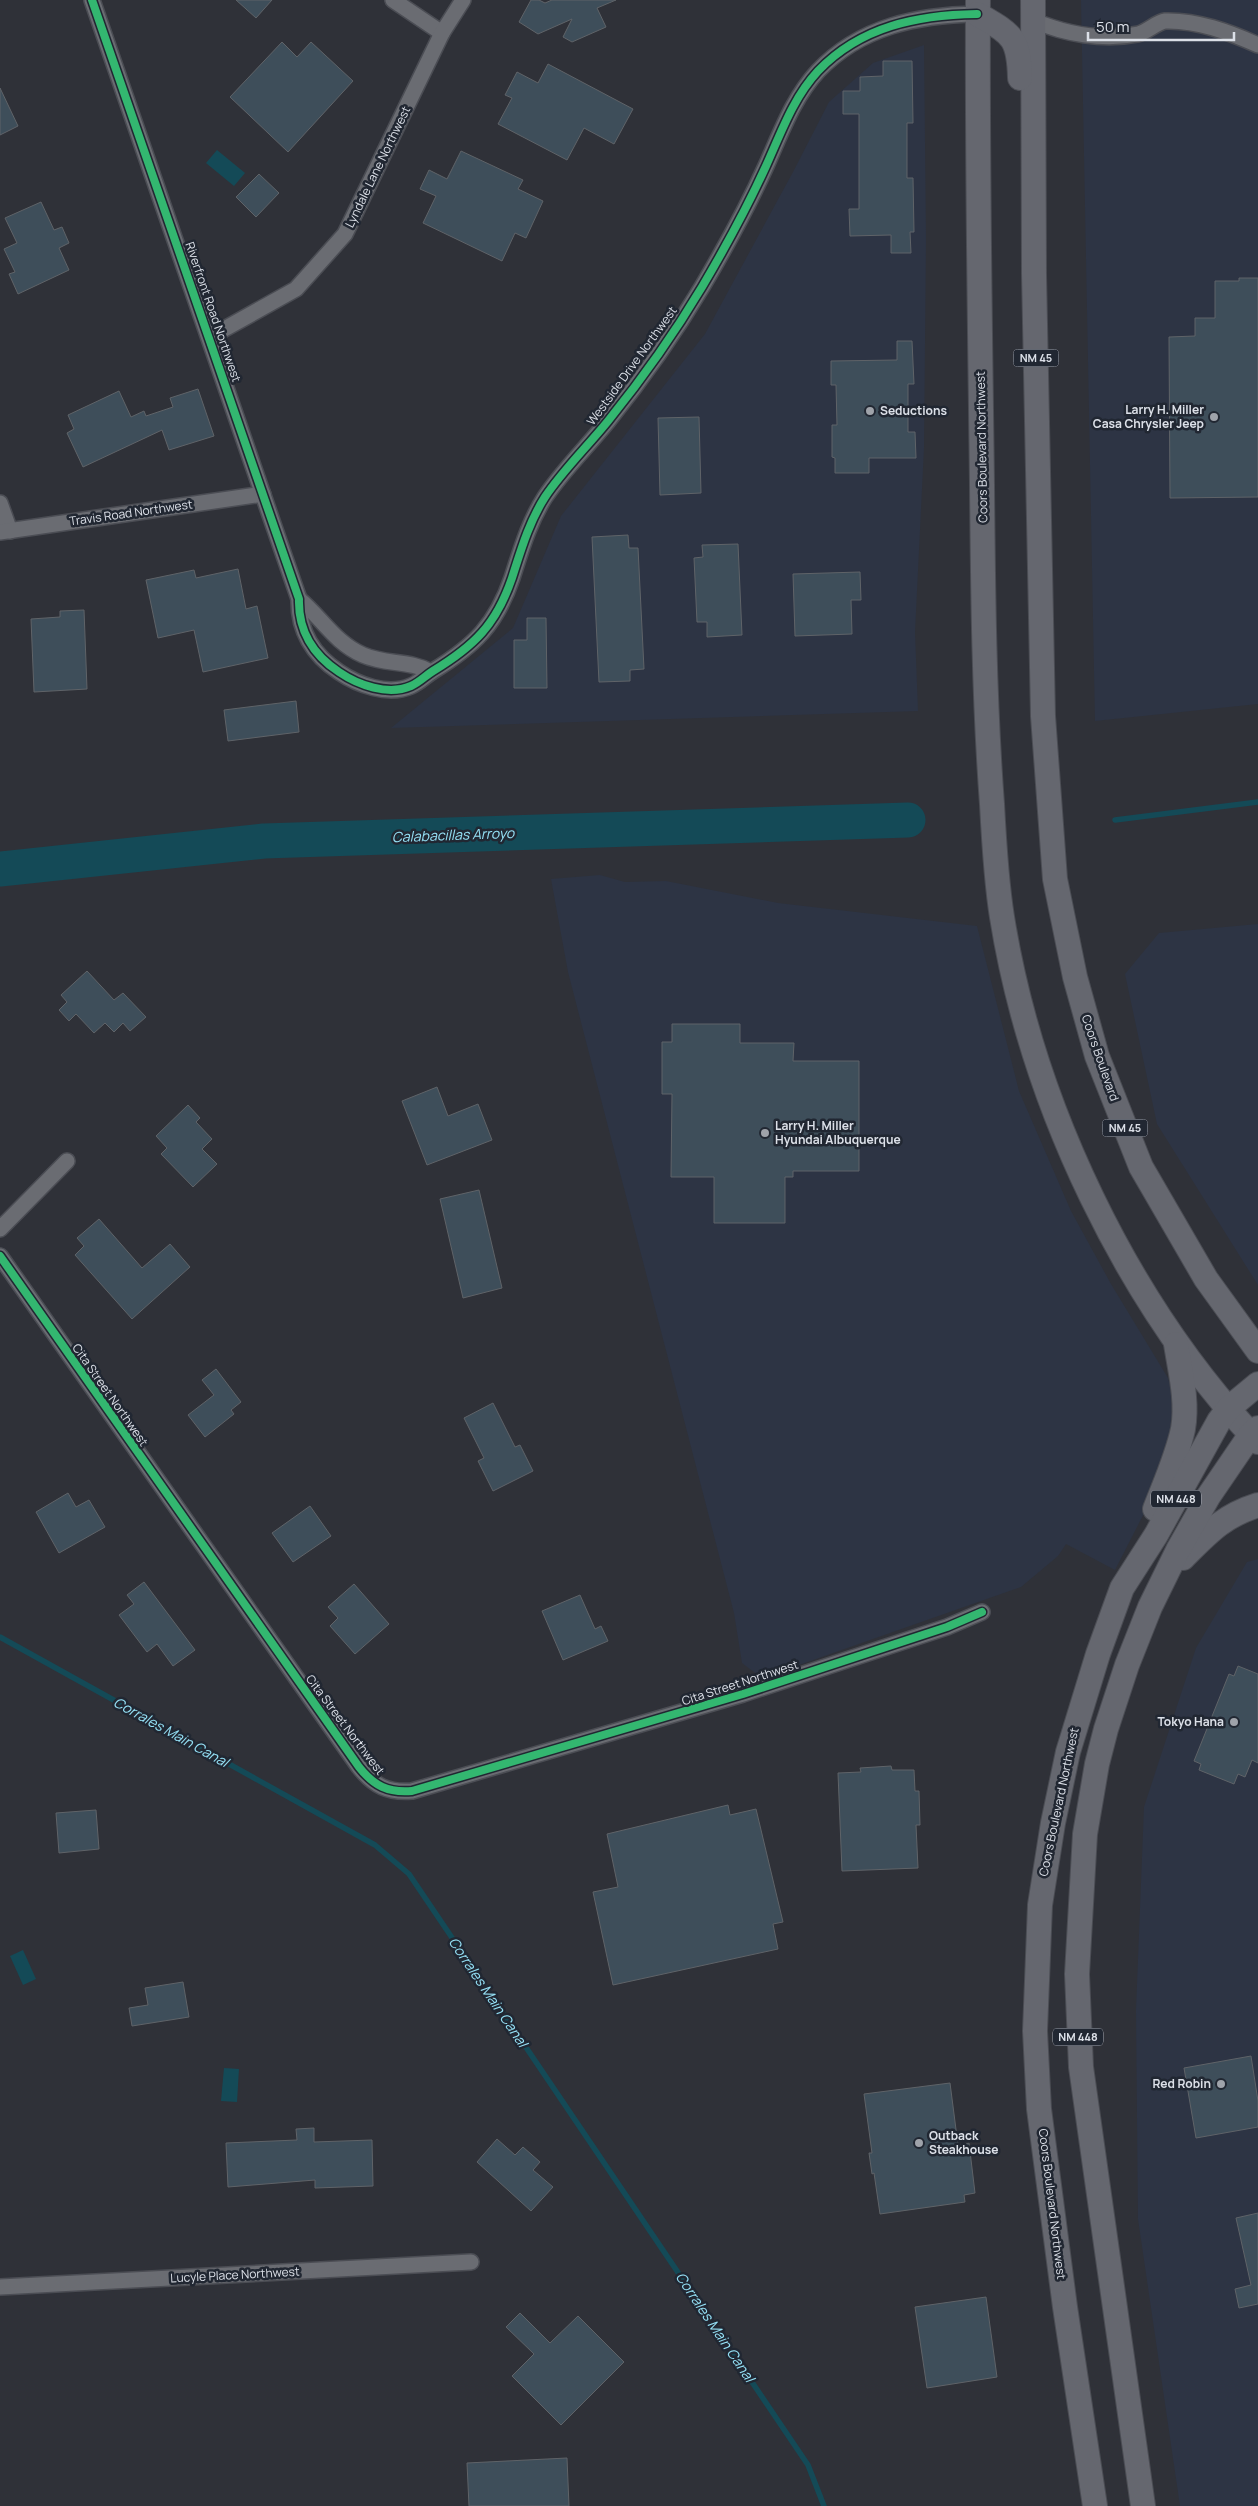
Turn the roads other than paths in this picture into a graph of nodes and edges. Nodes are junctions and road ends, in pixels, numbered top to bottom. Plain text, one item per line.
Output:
1 (92, 0) edge
2 (394, 0) edge
3 (463, 0) edge
4 (1020, 0) edge
5 (978, 7) edge
6 (1032, 10) edge
7 (442, 33) junction
8 (1258, 45) edge
9 (210, 336) junction
10 (1038, 473) junction
11 (263, 494) junction
12 (0, 503) edge
13 (5, 531) edge
14 (299, 599) junction
15 (304, 634) joint
16 (431, 672) junction
17 (68, 1161) dead end
18 (0, 1229) edge
19 (0, 1256) edge
20 (1175, 1339) junction
21 (1258, 1351) edge
22 (1258, 1384) edge
23 (1229, 1408) junction
24 (1256, 1434) edge
25 (1258, 1505) edge
26 (1164, 1577) junction
27 (1122, 1588) junction
28 (982, 1612) dead end
29 (471, 2262) dead end
30 (0, 2287) edge
31 (1095, 2506) edge
32 (1143, 2506) edge

1 - 9 street, Riverfront Road Northwest
2 - 7 street
3 - 7 street, Lyndale Lane Northwest
4 - 6 main road
5 - 10 main road
5 - 16 street, Westside Drive Northwest
5 - 20 main road, Coors Boulevard Northwest
6 - 8 street
6 - 10 main road, NM 45
7 - 9 street, Lyndale Lane Northwest
9 - 11 street, Riverfront Road Northwest
10 - 21 main road, Coors Boulevard / NM 45
11 - 13 street, Travis Road Northwest
11 - 14 street, Riverfront Road Northwest
12 - 13 street
14 - 15 street, Riverfront Road Northwest
14 - 16 street
15 - 16 street, Westside Drive Northwest
17 - 18 street
19 - 28 street, Cita Street Northwest
20 - 23 main road
20 - 27 main road
22 - 23 main road, Coors Boulevard Northwest / NM 448
23 - 24 main road
23 - 27 main road, Coors Boulevard Northwest / NM 448
24 - 26 main road, NM 448
25 - 26 main road
26 - 32 main road, NM 448
27 - 31 main road, Coors Boulevard Northwest / NM 448
29 - 30 street, Lucyle Place Northwest

